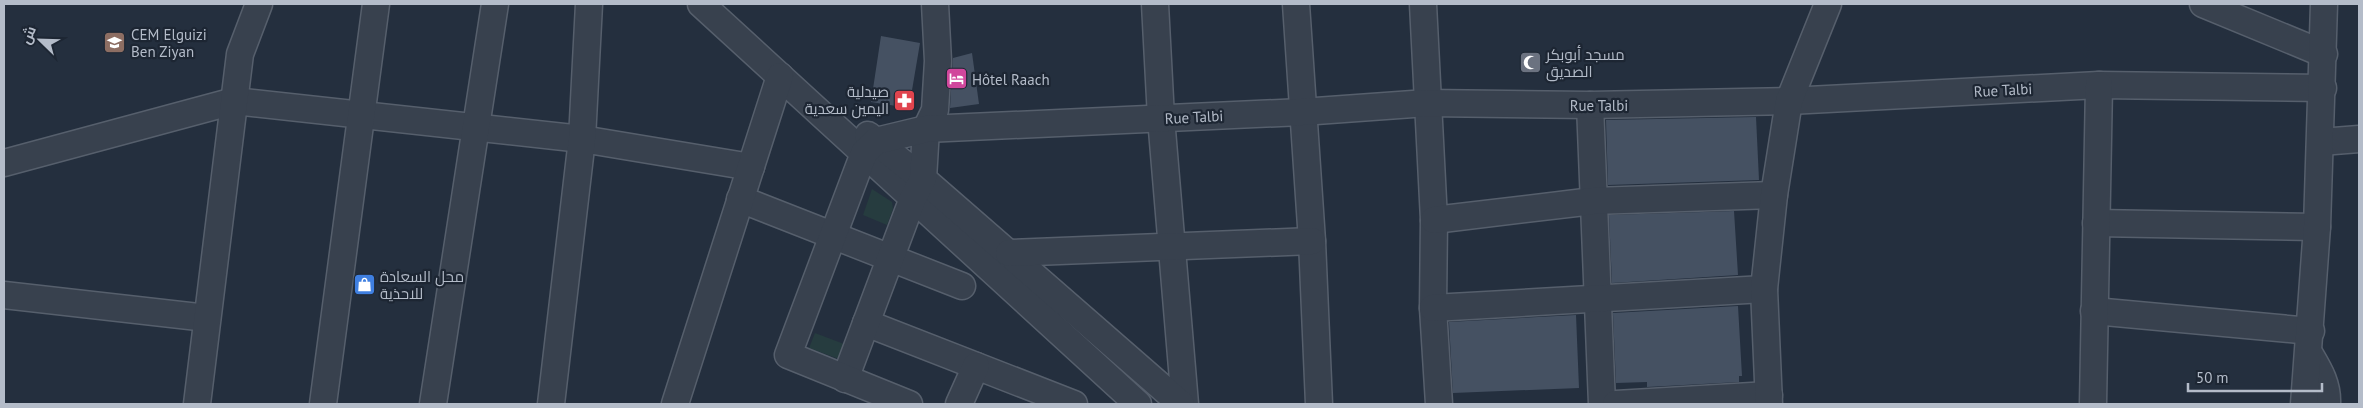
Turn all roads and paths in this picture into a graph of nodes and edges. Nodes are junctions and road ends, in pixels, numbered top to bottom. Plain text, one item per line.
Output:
1 (259, 4) edge
2 (376, 4) edge
3 (494, 4) edge
4 (588, 4) edge
5 (701, 4) edge
6 (935, 4) edge
7 (1155, 4) edge
8 (1296, 4) edge
9 (1424, 4) edge
10 (1828, 4) edge
11 (2204, 4) edge
12 (2324, 4) edge
13 (2324, 54) junction
14 (780, 76) junction
15 (2099, 85) junction
16 (2323, 88) junction
17 (234, 101) junction
18 (1789, 101) junction
19 (1427, 103) junction
20 (1590, 106) junction
21 (1302, 112) junction
22 (362, 115) junction
23 (1161, 118) junction
24 (475, 127) junction
25 (926, 129) junction
26 (582, 139) junction
27 (2359, 139) edge
28 (2321, 142) junction
29 (870, 147) junction
30 (4, 163) edge
31 (751, 167) junction
32 (918, 189) junction
33 (1774, 195) junction
34 (740, 199) junction
35 (1593, 202) junction
36 (1434, 220) junction
37 (2096, 223) junction
38 (2317, 227) junction
39 (833, 236) junction
40 (1312, 240) junction
41 (1172, 246) junction
42 (1008, 253) junction
43 (890, 258) junction
44 (962, 286) dead end
45 (1764, 289) junction
46 (4, 295) edge
47 (1597, 300) junction
48 (1433, 308) junction
49 (2094, 311) junction
50 (207, 318) junction
51 (866, 323) junction
52 (2310, 342) junction
53 (976, 366) junction
54 (845, 378) junction
55 (1769, 400) edge
56 (197, 404) edge
57 (323, 404) edge
58 (433, 404) edge
59 (551, 404) edge
60 (675, 404) edge
61 (909, 404) edge
62 (959, 404) edge
63 (1074, 404) edge
64 (1138, 404) edge
65 (1181, 404) edge
66 (1185, 404) edge
67 (1319, 404) edge
68 (1439, 404) edge
69 (1602, 404) edge
70 (1616, 404) edge
71 (2093, 404) edge
72 (2304, 404) edge
73 (2328, 404) edge

1 - 17 street
2 - 22 street
3 - 24 street
4 - 26 street
5 - 14 street
6 - 25 street
7 - 23 street
8 - 21 street
9 - 19 street
10 - 18 street
11 - 13 street
12 - 13 street
13 - 16 street
14 - 29 street
14 - 31 street
15 - 16 street, Rue Talbi
15 - 18 street, Rue Talbi
15 - 37 street
16 - 28 street
17 - 22 street
17 - 30 street
17 - 50 street
18 - 20 street, Rue Talbi
18 - 33 street
19 - 20 street, Rue Talbi
19 - 21 street, Rue Talbi
19 - 36 street
20 - 35 street
21 - 23 street, Rue Talbi
21 - 40 street
22 - 24 street
22 - 57 street
23 - 25 street, Rue Talbi
23 - 41 street
24 - 26 street
24 - 58 street
25 - 29 street, Rue Talbi
25 - 32 street
26 - 31 street
26 - 59 street
27 - 28 street
28 - 38 street
29 - 32 street
29 - 39 street
31 - 34 street
32 - 42 street
32 - 43 street
32 - 64 street
33 - 35 street
33 - 45 street
34 - 39 street
34 - 60 street
35 - 36 street
35 - 47 street
36 - 48 street
37 - 38 street
37 - 49 street
38 - 52 street
39 - 43 street
39 - 54 street
40 - 41 street
40 - 67 street
41 - 42 street
41 - 66 street
42 - 65 street
43 - 44 street
43 - 51 street
45 - 47 street
45 - 55 street
46 - 50 street
47 - 48 street
47 - 69 street
48 - 68 street
49 - 52 street
49 - 71 street
50 - 56 street
51 - 53 street
51 - 54 street
52 - 72 street
52 - 73 street
53 - 62 street
53 - 63 street
54 - 61 street
55 - 70 street

